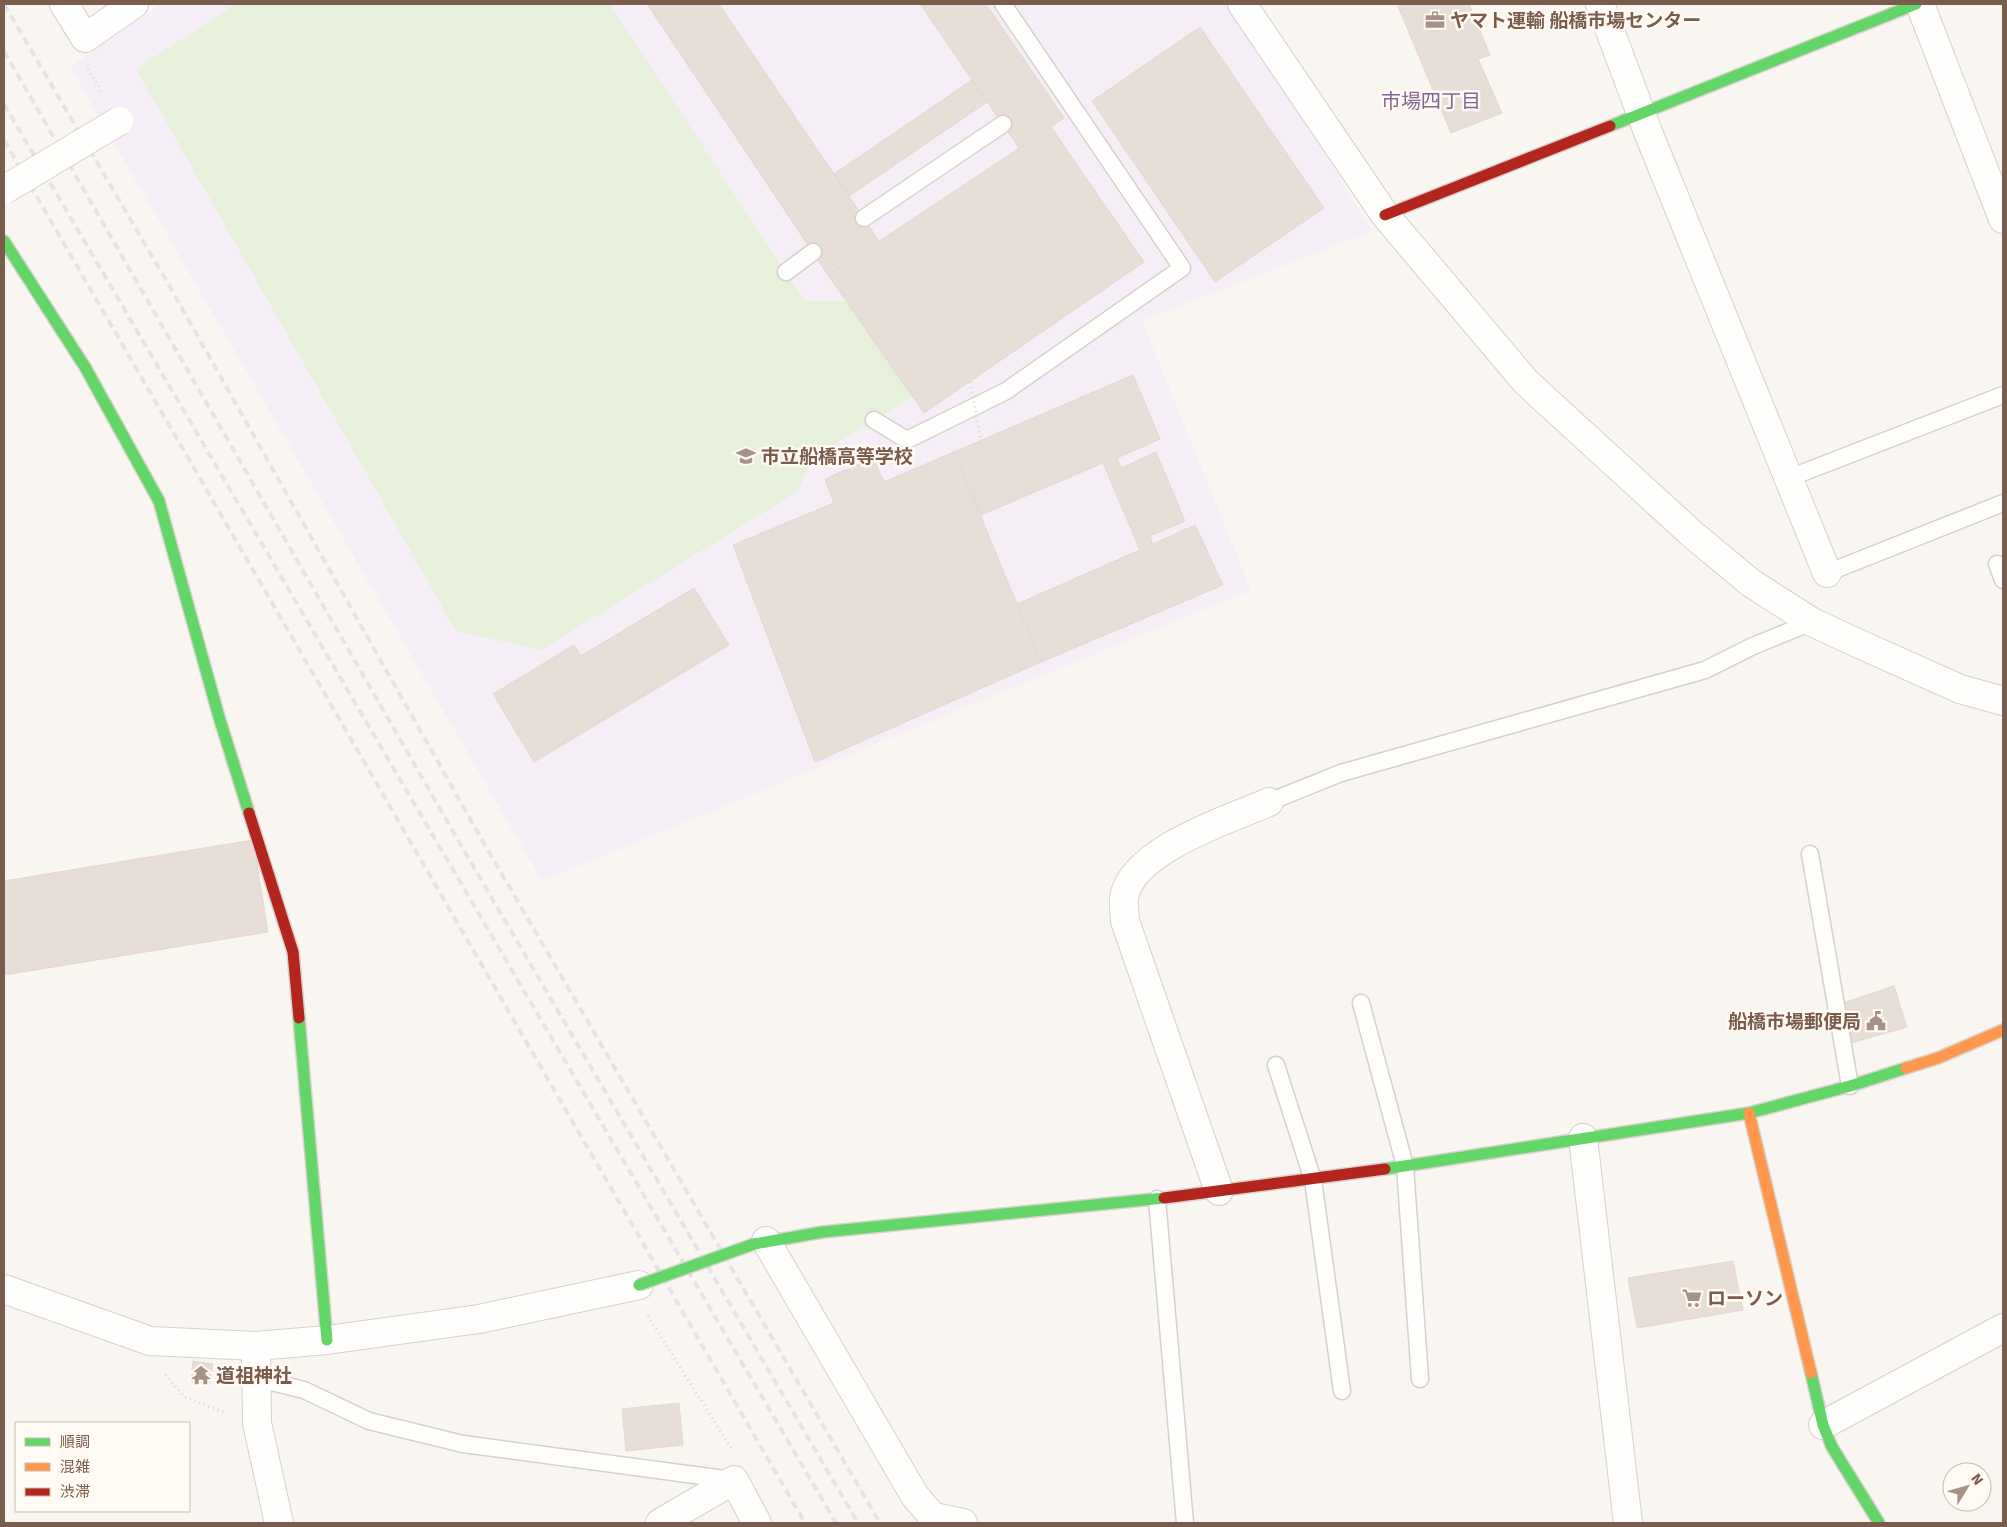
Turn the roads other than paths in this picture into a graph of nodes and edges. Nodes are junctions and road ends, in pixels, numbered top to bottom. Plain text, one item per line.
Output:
1 (64, 4) edge
2 (134, 4) edge
3 (1003, 4) edge
4 (1242, 4) edge
5 (1600, 4) edge
6 (1916, 4) edge
7 (1920, 4) edge
8 (1641, 113) junction
9 (119, 121) dead end
10 (1003, 124) dead end
11 (4, 190) edge
12 (1385, 214) junction
13 (864, 218) dead end
14 (2003, 219) edge
15 (4, 241) edge
16 (813, 252) dead end
17 (786, 272) dead end
18 (2003, 396) edge
19 (874, 420) dead end
20 (1789, 478) junction
21 (2003, 503) edge
22 (1997, 564) dead end
23 (1827, 573) joint
24 (2003, 580) edge
25 (1812, 622) junction
26 (2003, 701) edge
27 (1270, 802) joint
28 (1810, 854) dead end
29 (1361, 1003) dead end
30 (2003, 1030) edge
31 (1276, 1065) dead end
32 (1850, 1086) junction
33 (1749, 1113) junction
34 (1583, 1138) junction
35 (1404, 1166) junction
36 (1313, 1180) junction
37 (1219, 1191) junction
38 (1156, 1199) junction
39 (760, 1242) junction
40 (635, 1287) joint
41 (4, 1289) edge
42 (2003, 1328) edge
43 (327, 1340) junction
44 (256, 1346) junction
45 (255, 1378) junction
46 (1420, 1379) dead end
47 (1342, 1390) dead end
48 (1823, 1426) junction
49 (734, 1480) junction
50 (936, 1520) edge
51 (278, 1523) edge
52 (660, 1523) edge
53 (757, 1523) edge
54 (962, 1523) edge
55 (1185, 1523) edge
56 (1628, 1523) edge
57 (1879, 1523) edge

1 - 2 street
3 - 19 lane
4 - 12 street
5 - 8 street
6 - 8 street
7 - 14 street
8 - 12 street
8 - 20 street
9 - 11 street, bridge
10 - 13 lane
12 - 25 street
15 - 43 street
16 - 17 lane
18 - 20 lane
20 - 23 street
21 - 23 lane
22 - 24 lane
25 - 26 street
25 - 27 lane
27 - 37 street
28 - 32 lane
29 - 35 lane
30 - 32 street
31 - 36 lane
32 - 33 street
33 - 34 street
33 - 48 street
34 - 35 street
34 - 56 street
35 - 36 street
35 - 46 lane
36 - 37 street
36 - 47 lane
37 - 38 street
38 - 39 street
38 - 55 lane
39 - 40 street, bridge
39 - 50 street
40 - 43 street
41 - 44 street
42 - 48 street
43 - 44 street
44 - 45 street
45 - 49 lane
45 - 51 street
48 - 57 street
49 - 52 street
49 - 53 street
50 - 54 street

